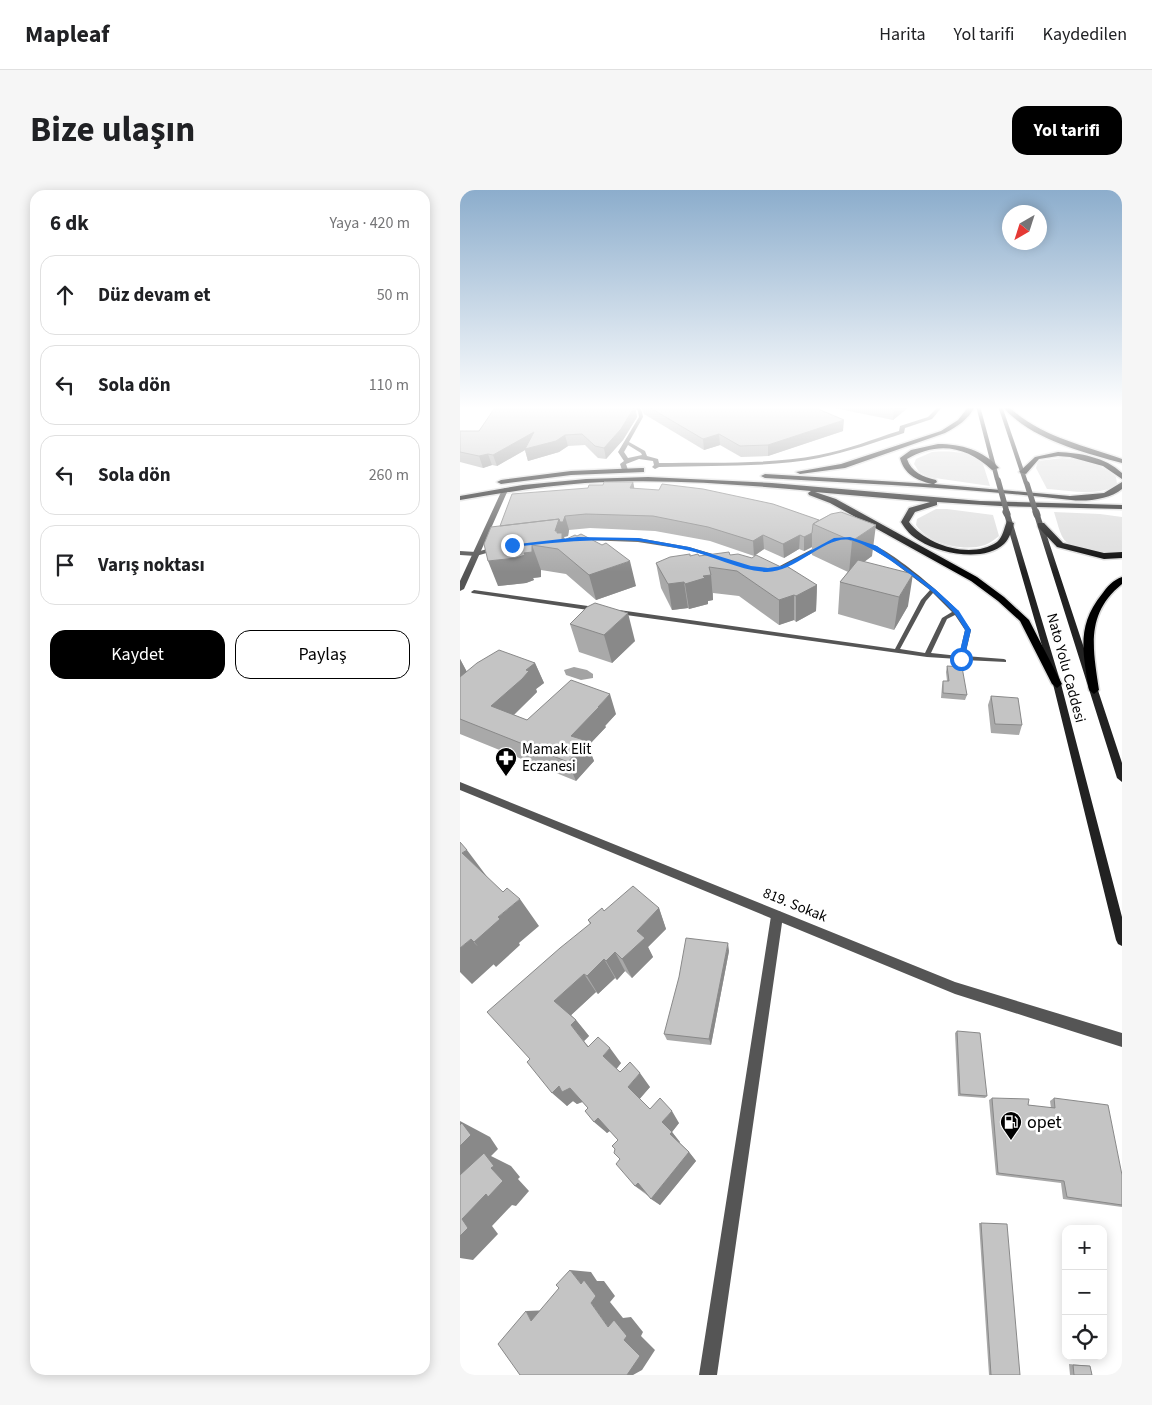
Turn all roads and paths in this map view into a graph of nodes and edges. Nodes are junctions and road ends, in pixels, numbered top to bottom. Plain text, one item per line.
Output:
1 (627, 461) edge
2 (656, 461) edge
3 (781, 461) edge
4 (857, 461) edge
5 (903, 461) edge
6 (989, 461) edge
7 (993, 461) edge
8 (1019, 461) edge
9 (1034, 461) edge
10 (1097, 461) edge
11 (655, 467) junction
12 (995, 468) junction
13 (625, 470) junction
14 (1023, 472) junction
15 (712, 473) dead end
16 (1122, 477) edge
17 (741, 482) junction
18 (1122, 484) edge
19 (962, 488) junction
20 (460, 490) edge
21 (505, 490) junction
22 (460, 498) edge
23 (1071, 498) junction
24 (1122, 500) edge
25 (961, 502) junction
26 (1100, 506) junction
27 (1122, 507) edge
28 (1122, 511) edge
29 (1009, 518) junction
30 (1041, 525) junction
31 (578, 539) edge
32 (860, 541) edge
33 (823, 545) edge
34 (503, 548) edge
35 (460, 553) edge
36 (476, 554) junction
37 (1122, 555) edge
38 (729, 560) edge
39 (768, 570) edge
40 (1122, 580) edge
41 (460, 589) edge
42 (933, 590) junction
43 (474, 592) dead end
44 (600, 610) edge
45 (609, 611) edge
46 (957, 612) junction
47 (897, 650) junction
48 (927, 655) junction
49 (961, 659) junction
50 (1004, 661) dead end
51 (1057, 684) junction
52 (1094, 690) junction
53 (1122, 778) edge
54 (461, 788) edge
55 (777, 916) junction
56 (1122, 940) edge
57 (1122, 1040) edge
58 (708, 1375) edge

1 - 13 street
2 - 11 street
3 - 11 street
4 - 19 main road
5 - 19 main road
6 - 12 main road
7 - 12 main road, Nato Yolu Caddesi
8 - 14 main road, Nato Yolu Caddesi
9 - 14 main road
10 - 16 main road
11 - 13 main road
11 - 15 main road
12 - 29 main road, Nato Yolu Caddesi, bridge
13 - 20 main road
14 - 30 main road, Nato Yolu Caddesi, bridge
17 - 21 main road
17 - 25 main road
17 - 51 main road
18 - 23 main road
19 - 23 main road
21 - 22 main road
21 - 36 street
23 - 24 main road
25 - 26 main road
25 - 29 main road
26 - 27 main road
26 - 28 main road
29 - 51 main road, Nato Yolu Caddesi
30 - 37 main road
30 - 52 main road, Nato Yolu Caddesi
31 - 38 lane
32 - 42 lane
33 - 39 lane
34 - 36 lane
35 - 36 lane
36 - 41 street
40 - 52 main road
42 - 46 lane
42 - 47 lane
43 - 44 lane
45 - 47 lane
46 - 48 lane
46 - 49 lane
47 - 48 lane
48 - 49 lane
49 - 50 lane
51 - 56 main road, Nato Yolu Caddesi
52 - 53 main road, Nato Yolu Caddesi
54 - 55 street, 819. Sokak
55 - 57 street, 819. Sokak
55 - 58 street

